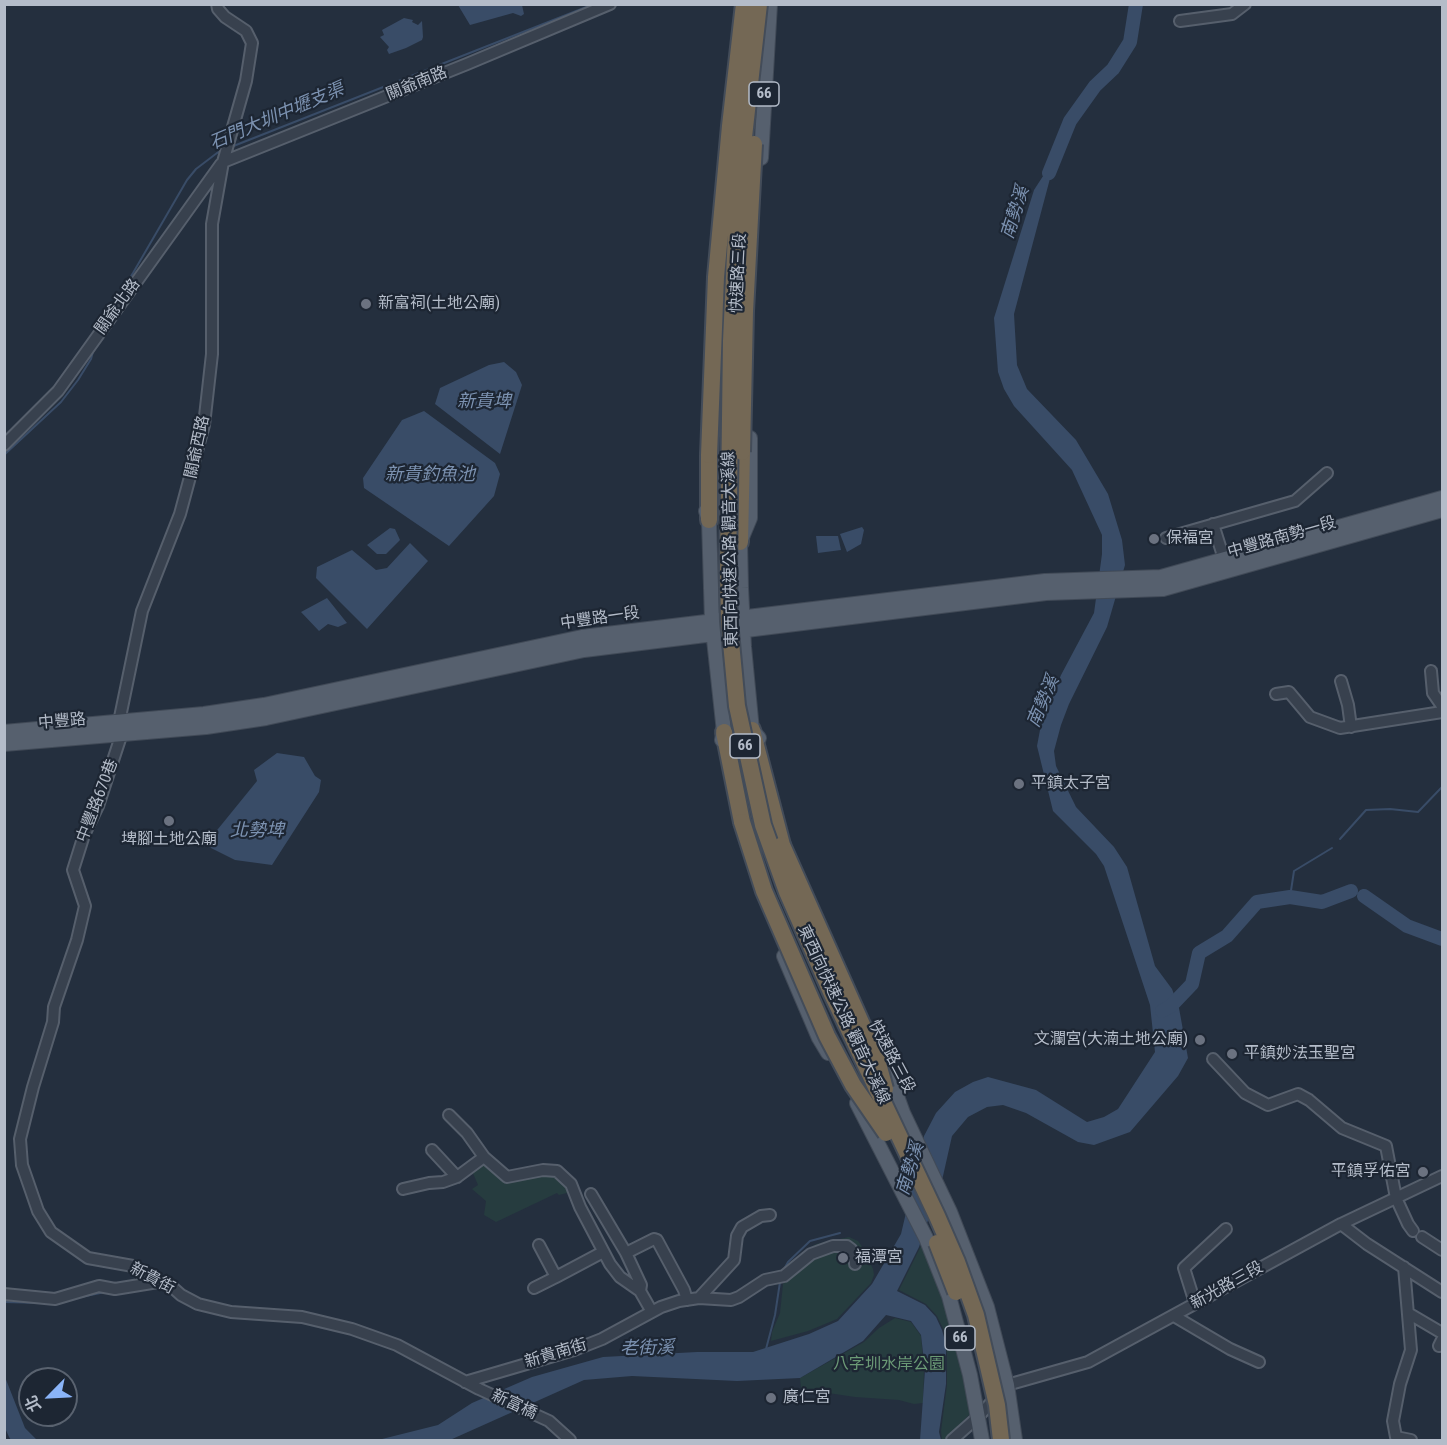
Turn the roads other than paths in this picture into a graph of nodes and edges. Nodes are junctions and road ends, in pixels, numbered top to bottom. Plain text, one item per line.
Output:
1 (217, 4) edge
2 (610, 4) edge
3 (744, 4) edge
4 (754, 4) edge
5 (762, 4) edge
6 (770, 4) edge
7 (1245, 4) edge
8 (1180, 21) dead end
9 (223, 162) junction
10 (723, 182) junction
11 (744, 183) junction
12 (760, 184) junction
13 (712, 347) junction
14 (736, 349) junction
15 (751, 350) junction
16 (4, 445) edge
17 (1327, 472) dead end
18 (1443, 498) edge
19 (1443, 510) edge
20 (709, 520) junction
21 (1213, 524) junction
22 (1166, 538) dead end
23 (740, 542) junction
24 (1227, 565) junction
25 (1091, 586) joint
26 (743, 625) junction
27 (713, 628) junction
28 (1431, 670) dead end
29 (1341, 681) dead end
30 (1276, 694) dead end
31 (1443, 706) edge
32 (1443, 712) edge
33 (120, 727) junction
34 (1351, 727) junction
35 (752, 730) junction
36 (4, 732) edge
37 (724, 732) junction
38 (4, 744) edge
39 (73, 870) joint
40 (848, 974) junction
41 (836, 982) junction
42 (807, 996) junction
43 (1213, 1059) dead end
44 (449, 1115) dead end
45 (894, 1124) junction
46 (432, 1150) dead end
47 (484, 1156) junction
48 (1443, 1176) edge
49 (457, 1177) junction
50 (403, 1189) dead end
51 (591, 1194) dead end
52 (1396, 1198) junction
53 (770, 1215) dead end
54 (1341, 1224) junction
55 (1226, 1230) dead end
56 (539, 1245) dead end
57 (1443, 1250) edge
58 (603, 1252) junction
59 (626, 1253) junction
60 (855, 1264) dead end
61 (1404, 1268) junction
62 (556, 1277) junction
63 (158, 1282) junction
64 (534, 1288) dead end
65 (640, 1291) junction
66 (1443, 1292) edge
67 (4, 1294) edge
68 (699, 1298) junction
69 (687, 1300) junction
70 (1195, 1303) junction
71 (652, 1312) junction
72 (1408, 1313) junction
73 (1174, 1316) junction
74 (1443, 1333) edge
75 (1259, 1362) dead end
76 (465, 1382) junction
77 (1006, 1385) junction
78 (479, 1389) joint
79 (978, 1416) junction
80 (570, 1440) edge
81 (952, 1440) edge
82 (982, 1440) edge
83 (991, 1440) edge
84 (1001, 1440) edge
85 (1015, 1440) edge
86 (1411, 1440) edge

1 - 9 street
2 - 9 street, 關爺南路
3 - 10 main road, 快速路三段 / 66
3 - 20 highway, bridge
4 - 45 highway, 東西向快速公路 觀音大溪線 / 66, bridge
5 - 11 street, 快速路三段
5 - 23 highway, bridge
5 - 45 highway, 東西向快速公路 觀音大溪線 / 66, bridge
6 - 12 main road, 快速路三段 / 66
7 - 8 street
9 - 16 street, 關爺北路
9 - 33 street, 關爺西路
10 - 11 street
10 - 13 main road, 快速路三段 / 66
11 - 12 street
11 - 14 street, 快速路三段
12 - 15 main road, 快速路三段 / 66
13 - 14 street
13 - 20 main road, 快速路三段 / 66
14 - 15 street
14 - 23 street, 快速路三段
15 - 23 main road, 快速路三段 / 66
17 - 21 street
18 - 24 main road, 中豐路南勢一段
19 - 24 main road, 中豐路南勢一段
20 - 27 main road, 快速路三段 / 66
21 - 22 street
21 - 24 street
23 - 26 main road, 快速路三段 / 66
24 - 25 main road, 中豐路南勢一段
25 - 26 main road, 中豐路一段
26 - 27 main road, 中豐路一段
26 - 35 main road, 快速路三段 / 66
27 - 33 main road, 中豐路一段
27 - 37 main road, 快速路三段 / 66
28 - 31 street
29 - 34 street
30 - 34 street
32 - 34 street
33 - 36 main road, 中豐路
33 - 38 main road, 中豐路
33 - 39 street, 中豐路670巷
35 - 40 main road, 快速路三段 / 66
35 - 41 street, 快速路三段
35 - 45 highway, bridge
37 - 42 main road, 快速路三段 / 66
37 - 45 highway, bridge
39 - 63 street, 新貴街
40 - 41 street
40 - 45 main road, 快速路三段 / 66
41 - 42 street
41 - 45 street, 快速路三段
42 - 79 main road, 快速路三段 / 66
43 - 52 street
44 - 47 street
45 - 77 main road, 66
45 - 83 highway, 東西向快速公路 觀音大溪線 / 66, bridge
45 - 84 highway, 東西向快速公路 觀音大溪線 / 66, bridge
46 - 49 street
47 - 49 street
47 - 58 street
48 - 52 street, 新光路三段
49 - 50 street
51 - 59 street
52 - 54 street, 新光路三段
52 - 57 street
53 - 68 street
54 - 61 street
54 - 70 street, 新光路三段
55 - 70 street
56 - 62 street
58 - 62 street
58 - 65 street
59 - 65 street
59 - 69 street
60 - 68 street, 新貴南街
61 - 66 street
61 - 72 street
62 - 64 street
63 - 67 street
63 - 76 street, 新貴街
65 - 71 street
68 - 69 street, 新貴南街
69 - 71 street, 新貴南街
70 - 73 street, 新光路三段
71 - 76 street, 新貴南街
72 - 74 street
72 - 86 street
73 - 75 street
73 - 77 street, 新光路三段
76 - 78 street, 新貴街
77 - 79 street
77 - 85 main road, 66
78 - 80 street, 新富橋
79 - 81 street
79 - 82 main road, 66

